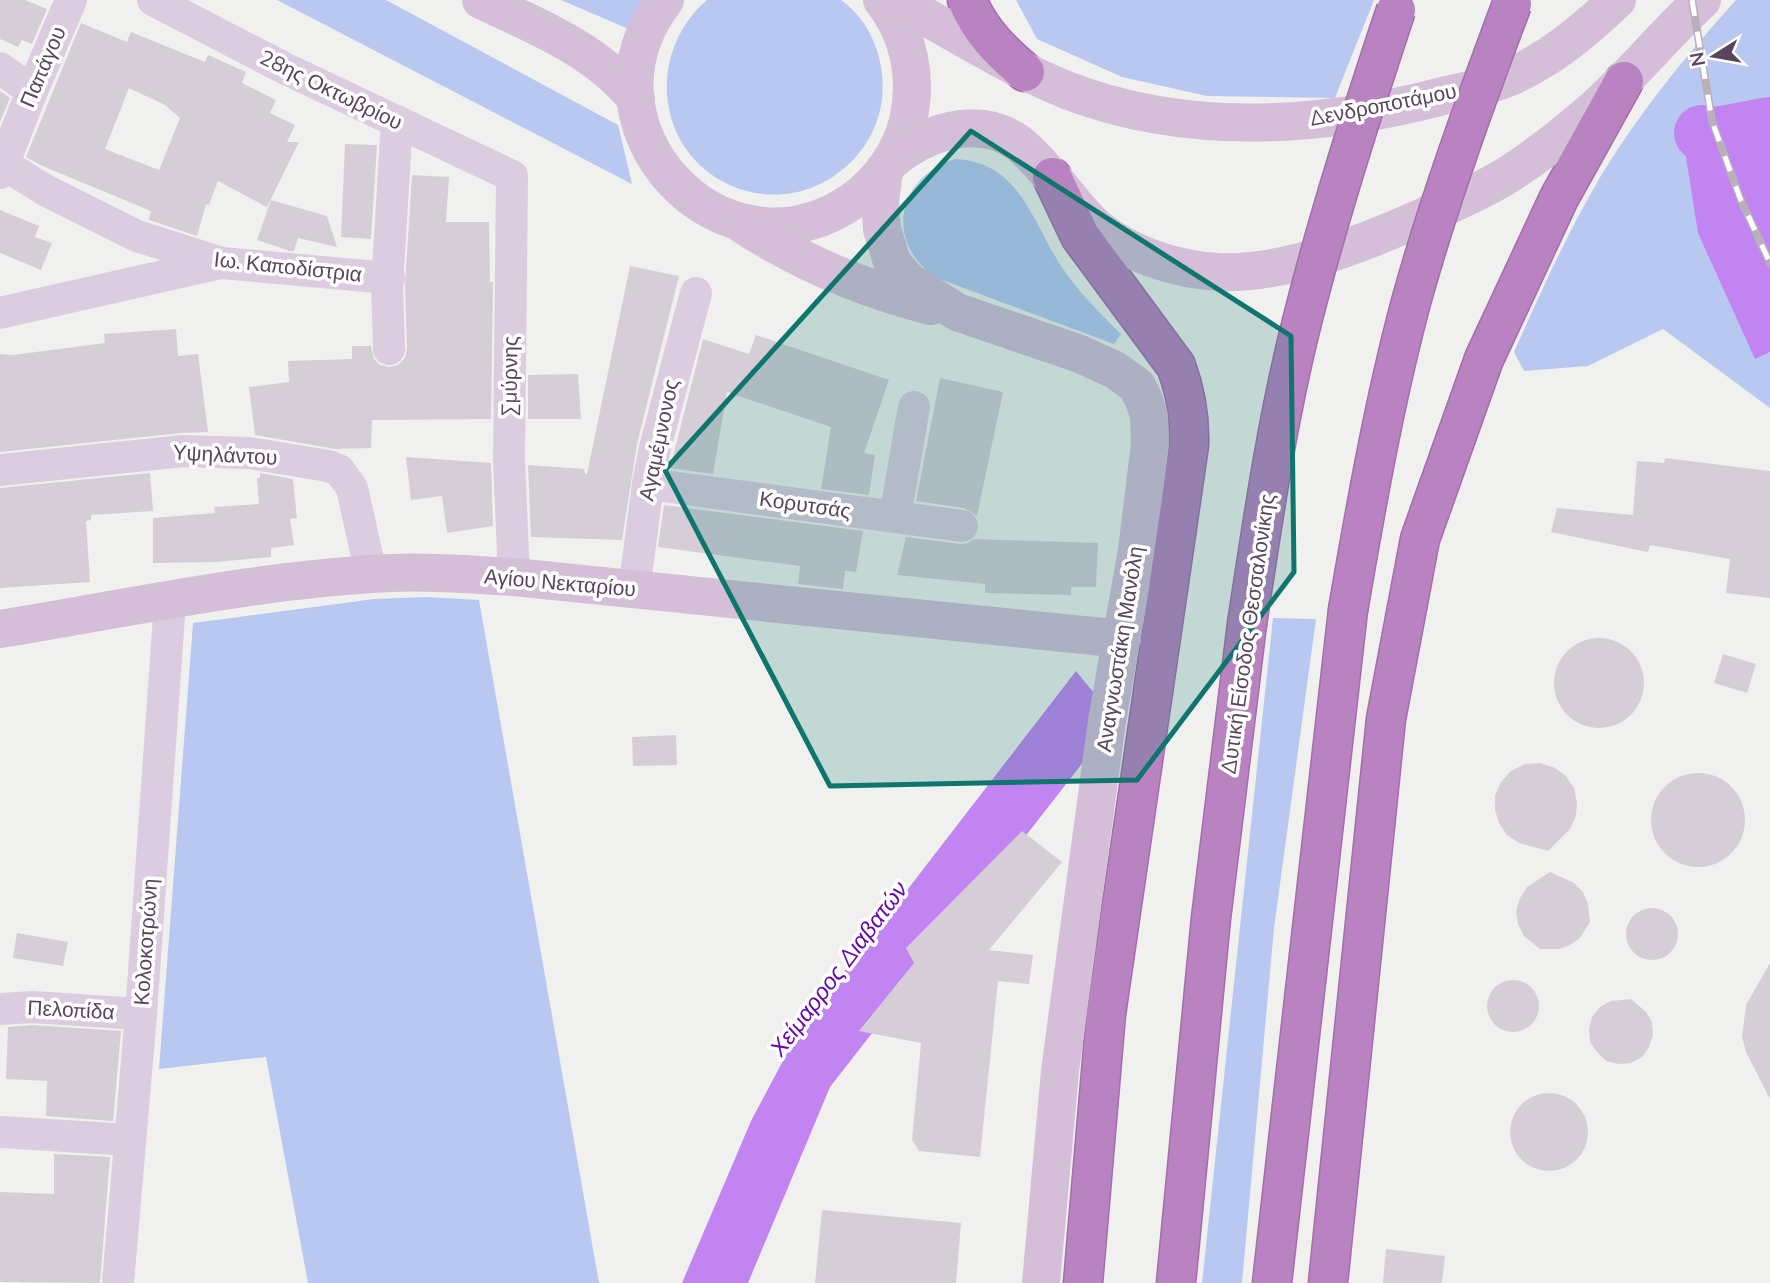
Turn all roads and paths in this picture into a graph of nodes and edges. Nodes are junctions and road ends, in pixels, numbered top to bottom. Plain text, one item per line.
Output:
1 (71, 0) edge
2 (153, 0) edge
3 (481, 0) edge
4 (665, 0) edge
5 (882, 0) edge
6 (895, 0) edge
7 (967, 0) edge
8 (1399, 0) edge
9 (1617, 0) edge
10 (1702, 0) edge
11 (1512, 2) edge
12 (0, 68) edge
13 (1025, 72) junction
14 (1625, 81) junction
15 (32, 91) junction
16 (636, 99) junction
17 (397, 121) junction
18 (1, 166) edge
19 (887, 166) junction
20 (512, 176) joint
21 (1052, 177) junction
22 (735, 220) junction
23 (222, 263) junction
24 (389, 278) junction
25 (696, 293) dead end
26 (957, 312) junction
27 (0, 313) edge
28 (389, 349) dead end
29 (914, 407) dead end
30 (0, 470) edge
31 (648, 484) junction
32 (895, 517) junction
33 (962, 526) dead end
34 (371, 574) junction
35 (514, 577) junction
36 (634, 590) junction
37 (170, 601) junction
38 (0, 629) edge
39 (1122, 639) junction
40 (0, 1009) edge
41 (142, 1014) junction
42 (0, 1132) edge
43 (130, 1140) junction
44 (118, 1283) edge
45 (1041, 1283) edge
46 (1083, 1283) edge
47 (1176, 1283) edge
48 (1272, 1283) edge
49 (1328, 1283) edge

1 - 15 street, Παπάγου
2 - 17 street, 28ης Οκτωβρίου
3 - 16 main road
4 - 16 main road
5 - 19 main road
6 - 13 main road, Δενδροποτάμου
7 - 13 highway
8 - 47 highway, Δυτική Είσοδος Θεσσαλονίκης, bridge
9 - 13 main road, Δενδροποτάμου
10 - 14 main road
11 - 48 highway, bridge
12 - 15 street
14 - 21 main road
14 - 49 highway
15 - 18 street, Παπάγου
16 - 22 main road
17 - 20 street, 28ης Οκτωβρίου
17 - 24 street
18 - 23 street, Ιω. Καποδίστρια
19 - 21 main road
19 - 22 main road
19 - 26 main road, Αναγνωστάκη Μανόλη
20 - 35 street, Σμύρνης
21 - 46 highway
22 - 26 main road
23 - 24 street, Ιω. Καποδίστρια
23 - 27 street
24 - 28 street
25 - 31 street, Αγαμέμνονος
26 - 39 main road, Αναγνωστάκη Μανόλη
29 - 32 street
30 - 34 street, Υψηλάντου
31 - 32 street, Κορυτσάς
31 - 36 street, Αγαμέμνονος
32 - 33 street, Κορυτσάς
34 - 35 main road, Αγίου Νεκταρίου
34 - 37 main road, Αγίου Νεκταρίου
35 - 36 main road, Αγίου Νεκταρίου
36 - 39 main road, Αγίου Νεκταρίου
37 - 38 main road, Αγίου Νεκταρίου
37 - 41 street, Κολοκοτρώνη
39 - 45 main road, Αναγνωστάκη Μανόλη
40 - 41 street, Πελοπίδα
41 - 43 street, Κολοκοτρώνη
42 - 43 street
43 - 44 street, Κολοκοτρώνη

